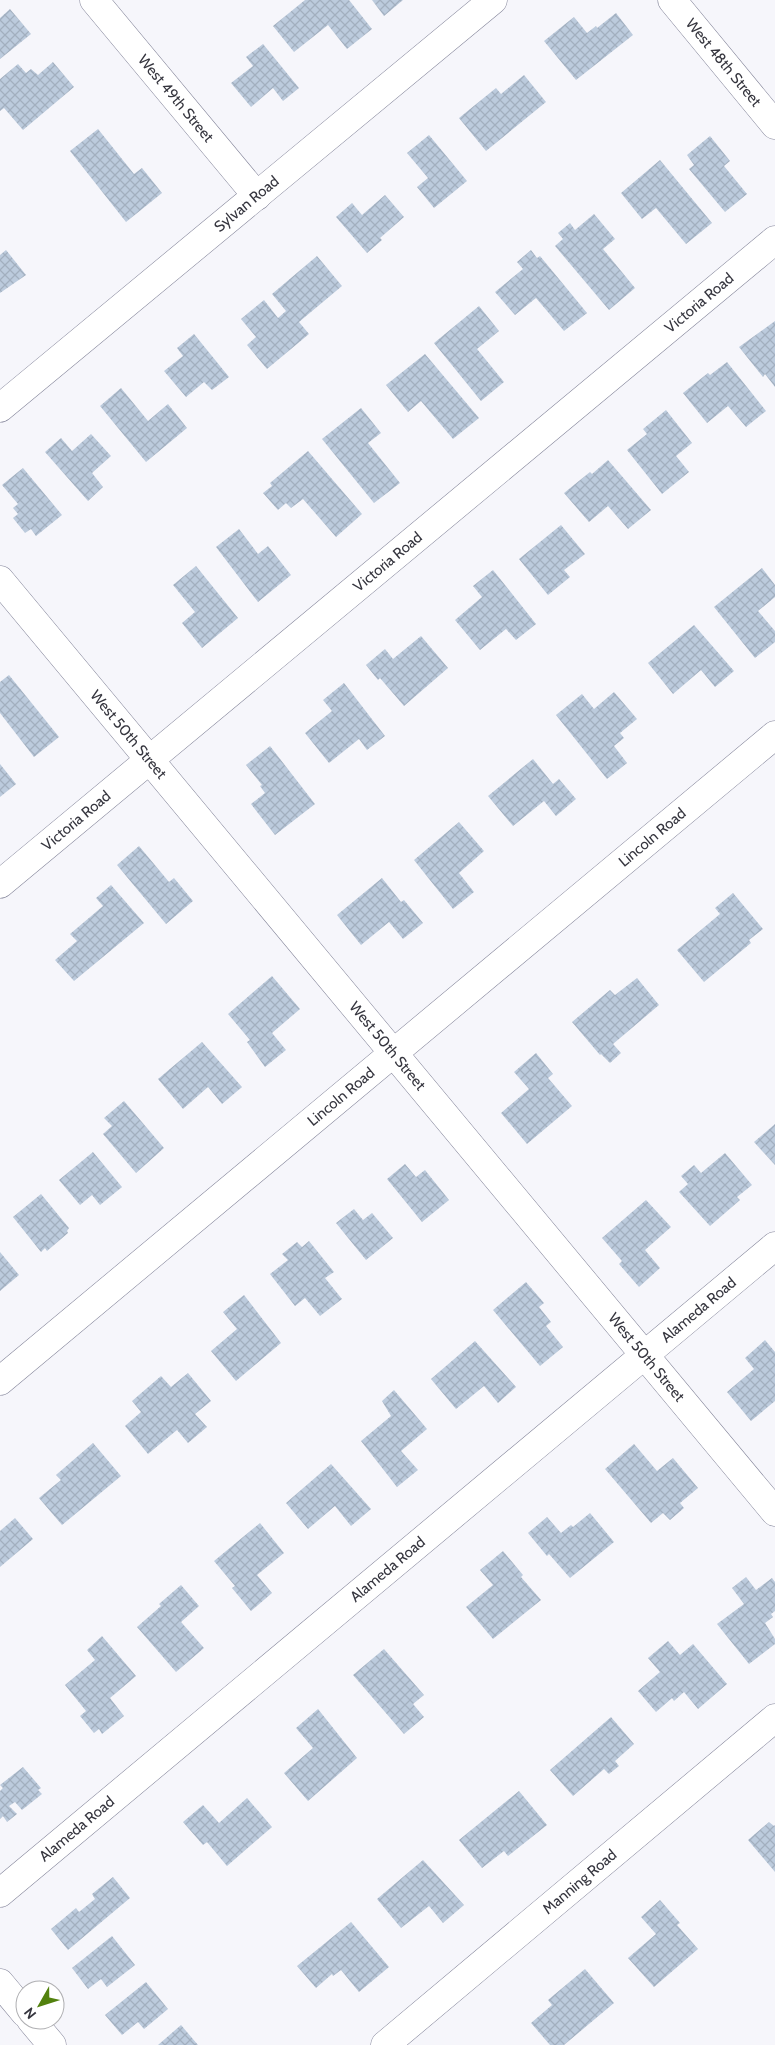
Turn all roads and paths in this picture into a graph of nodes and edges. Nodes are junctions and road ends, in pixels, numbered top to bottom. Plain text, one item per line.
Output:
1 (94, 0) edge
2 (493, 0) edge
3 (672, 0) edge
4 (775, 124) edge
5 (256, 196) junction
6 (775, 240) edge
7 (0, 408) edge
8 (0, 580) edge
9 (775, 736) edge
10 (150, 760) junction
11 (0, 884) edge
12 (393, 1053) junction
13 (775, 1246) edge
14 (644, 1355) junction
15 (0, 1381) edge
16 (775, 1512) edge
17 (775, 1718) edge
18 (0, 1893) edge
19 (0, 1984) edge
20 (15, 2001) edge
21 (39, 2030) edge
22 (52, 2045) edge
23 (385, 2045) edge

1 - 5 street, West 49th Street
2 - 5 street, Sylvan Road
3 - 4 street, West 48th Street
5 - 7 street, Sylvan Road
6 - 10 street, Victoria Road
8 - 10 street, West 50th Street
9 - 12 street, Lincoln Road
10 - 11 street, Victoria Road
10 - 12 street, West 50th Street
12 - 14 street, West 50th Street
12 - 15 street, Lincoln Road
13 - 14 street, Alameda Road
14 - 16 street, West 50th Street
14 - 18 street, Alameda Road
17 - 23 street, Manning Road
19 - 20 street
21 - 22 street

